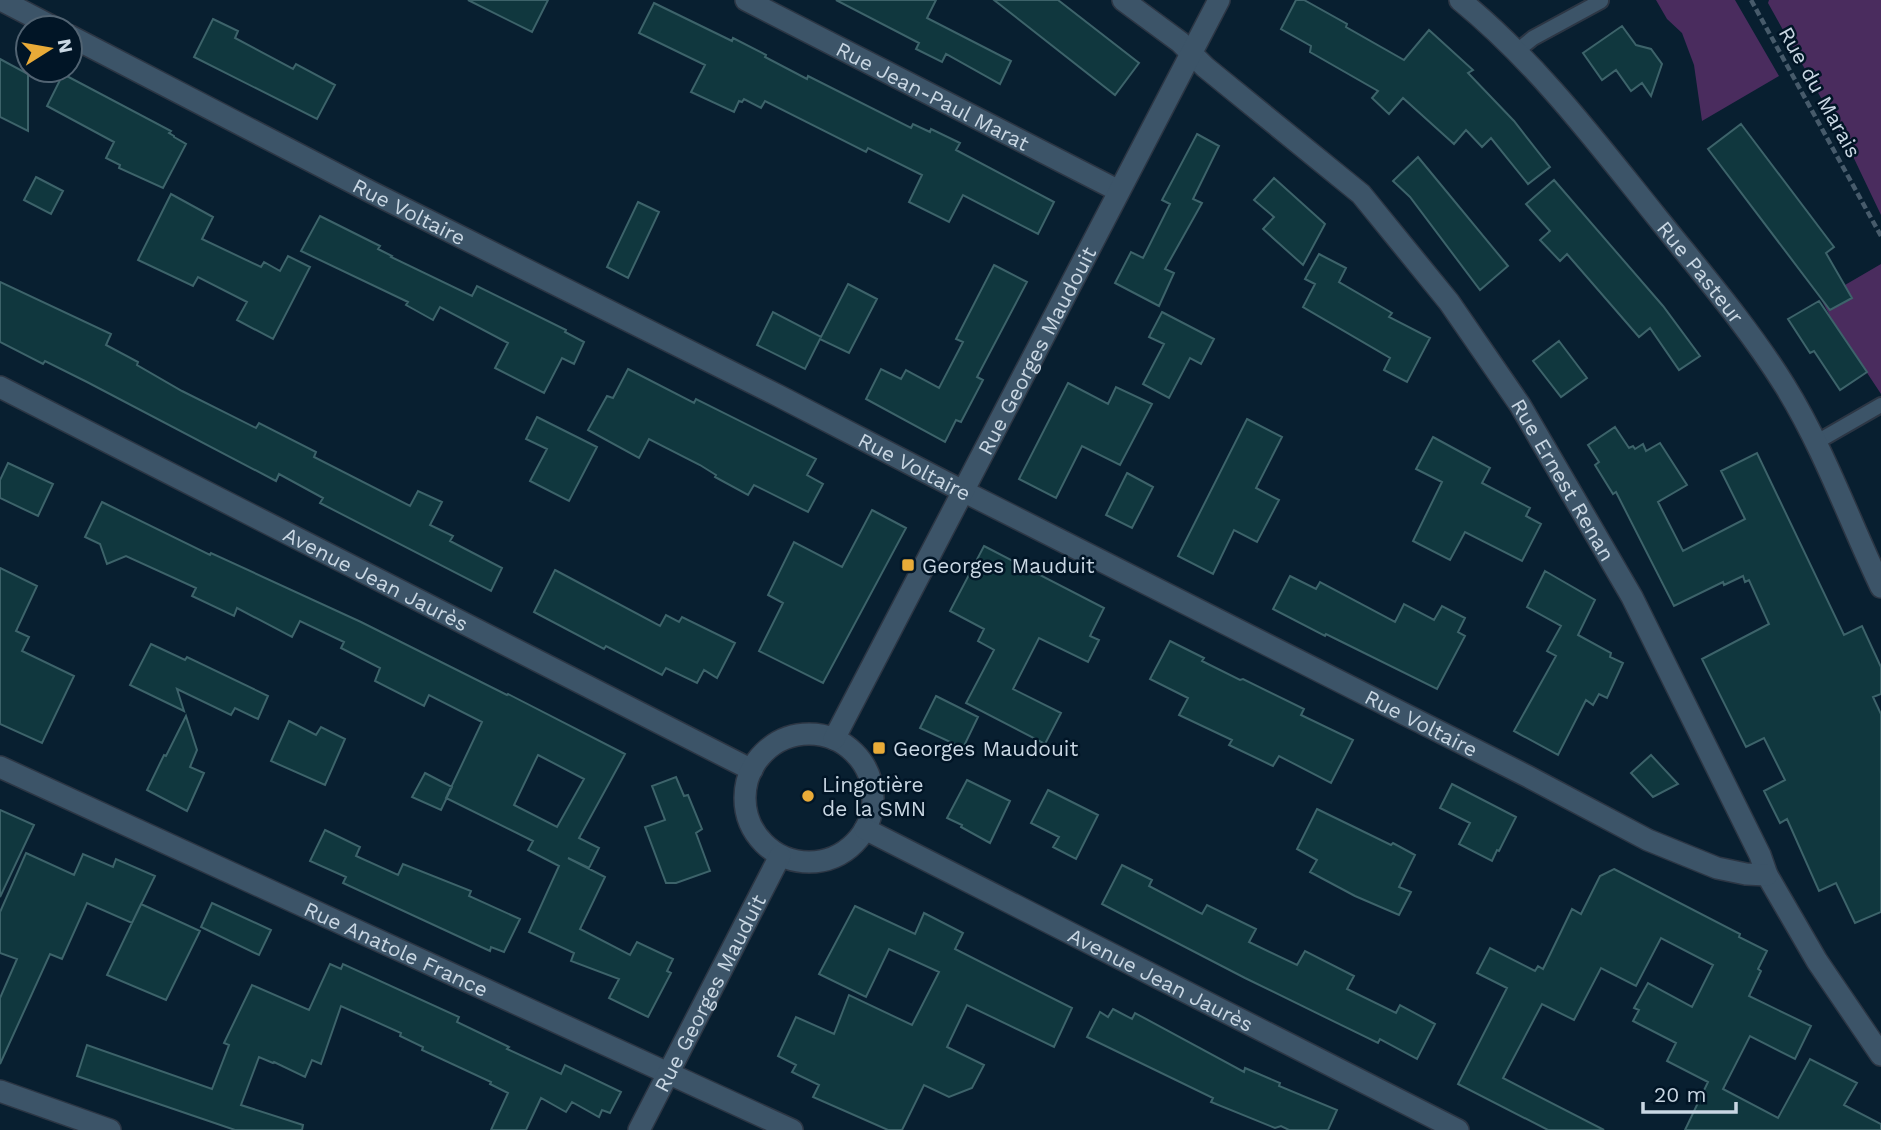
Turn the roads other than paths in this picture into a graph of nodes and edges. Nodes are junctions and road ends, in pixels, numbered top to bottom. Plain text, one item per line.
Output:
1 (1, 0) edge
2 (746, 0) edge
3 (1124, 0) edge
4 (1219, 0) edge
5 (1460, 0) edge
6 (1601, 1) edge
7 (28, 14) edge
8 (84, 43) edge
9 (1517, 51) junction
10 (1191, 53) junction
11 (1119, 191) junction
12 (0, 387) edge
13 (1881, 405) edge
14 (1815, 443) junction
15 (963, 491) junction
16 (1881, 587) edge
17 (834, 739) junction
18 (0, 767) edge
19 (752, 770) junction
20 (865, 829) junction
21 (780, 856) junction
22 (1767, 875) junction
23 (1881, 1055) edge
24 (668, 1074) junction
25 (0, 1091) edge
26 (110, 1130) edge
27 (639, 1130) edge
28 (792, 1130) edge
29 (1458, 1130) edge

1 - 7 street
2 - 11 street, Rue Jean-Paul Marat
3 - 10 street, Rue Ernest Renan
4 - 10 street, Rue Georges Maudouit
5 - 9 street, Rue Pasteur
6 - 9 lane
8 - 15 street, Rue Voltaire
9 - 14 street, Rue Pasteur
10 - 11 street, Rue Georges Maudouit
10 - 22 street, Rue Ernest Renan
11 - 15 street, Rue Georges Maudouit
12 - 19 street, Avenue Jean Jaurès
13 - 14 lane
14 - 16 street, Rue Pasteur
15 - 17 street, Rue Georges Maudouit
15 - 22 street, Rue Voltaire
17 - 19 street
17 - 20 street
18 - 24 street, Rue Anatole France
19 - 21 street
20 - 21 street
20 - 29 street, Avenue Jean Jaurès
21 - 24 street, Rue Georges Mauduit
22 - 23 street, Rue Ernest Renan
24 - 27 street, Rue Georges Mauduit
24 - 28 street, Rue Anatole France
25 - 26 street

